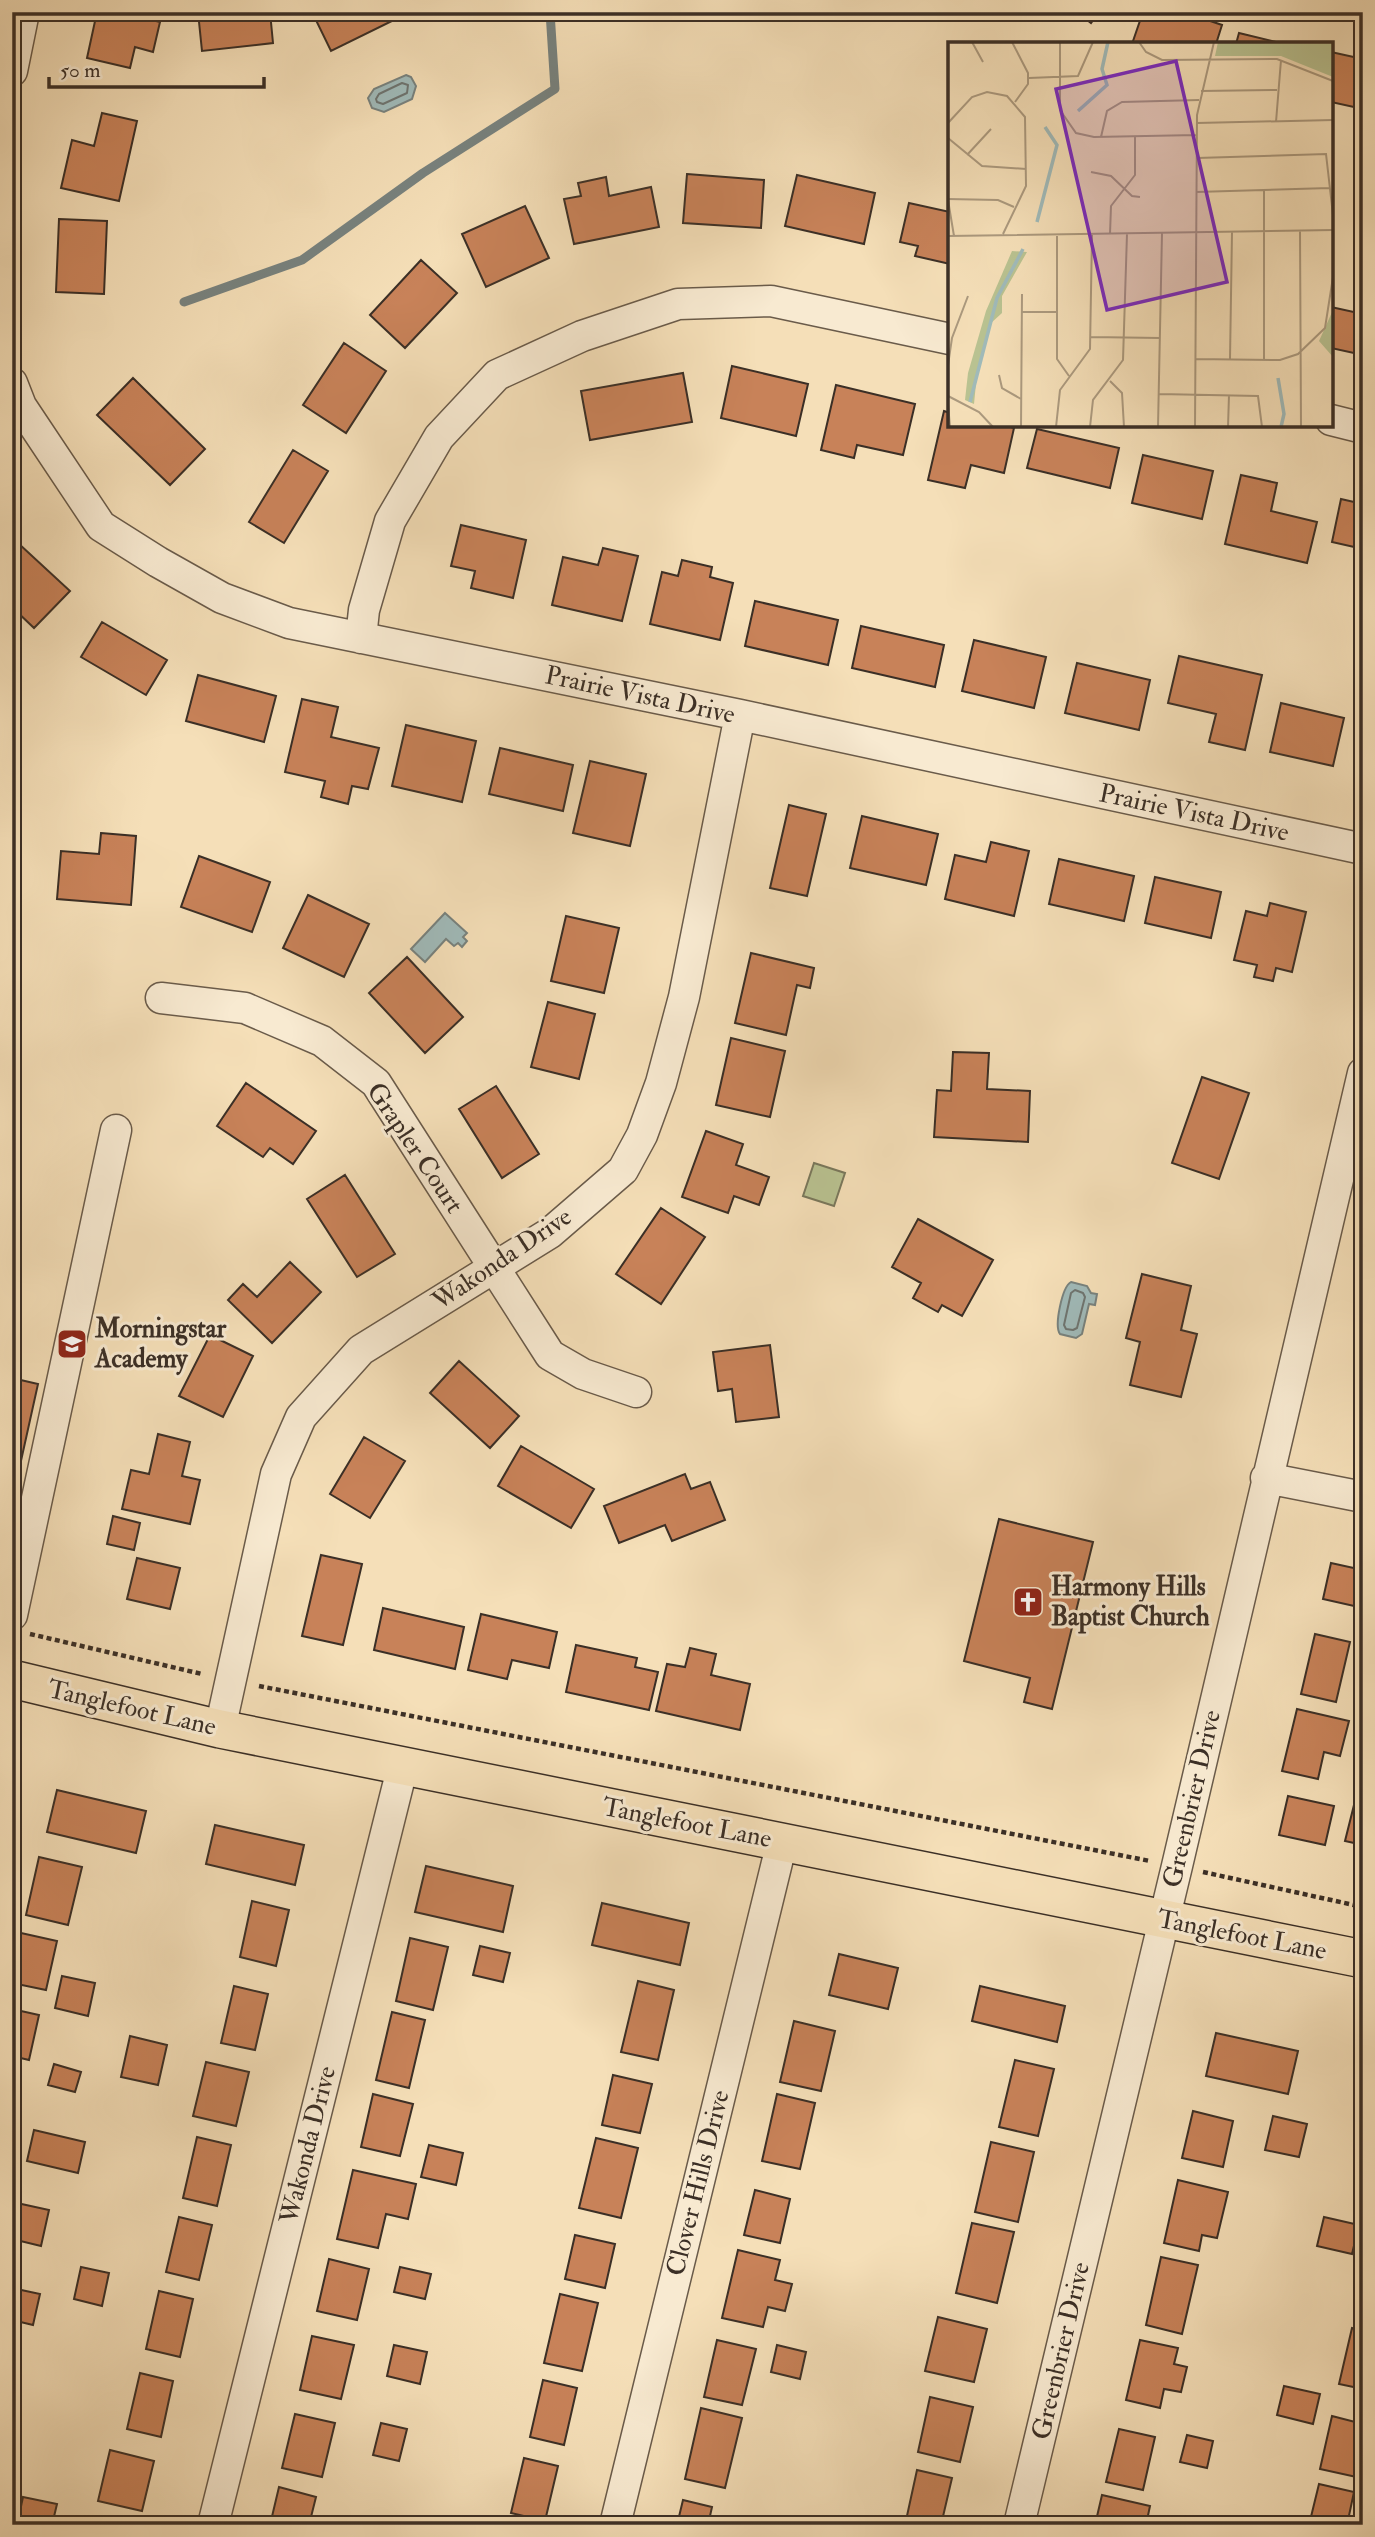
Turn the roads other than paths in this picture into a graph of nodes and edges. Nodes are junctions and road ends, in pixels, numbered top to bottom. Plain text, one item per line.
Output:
1 (24, 12) edge
2 (12, 71) edge
3 (948, 339) edge
4 (12, 383) edge
5 (1333, 420) edge
6 (1363, 428) edge
7 (361, 638) junction
8 (740, 715) junction
9 (1363, 849) edge
10 (161, 998) dead end
11 (1363, 1073) edge
12 (1359, 1107) edge
13 (116, 1130) dead end
14 (495, 1267) junction
15 (636, 1392) dead end
16 (1266, 1478) junction
17 (1363, 1497) edge
18 (19, 1624) edge
19 (14, 1686) edge
20 (220, 1729) junction
21 (403, 1766) junction
22 (782, 1842) junction
23 (1164, 1920) junction
24 (1363, 1959) edge
25 (213, 2525) edge
26 (615, 2525) edge
27 (1019, 2525) edge

1 - 2 street
3 - 7 street
4 - 7 street, Prairie Vista Drive
5 - 6 street
7 - 8 street, Prairie Vista Drive
8 - 9 street, Prairie Vista Drive
8 - 14 street, Wakonda Drive
10 - 14 street, Grapler Court
11 - 12 street, Greenbrier Drive
12 - 16 street, Greenbrier Drive
13 - 18 street
14 - 15 street, Grapler Court
14 - 20 street, Wakonda Drive
16 - 17 street
16 - 23 street, Greenbrier Drive
19 - 20 main road, Tanglefoot Lane
20 - 21 main road, Tanglefoot Lane
21 - 22 main road, Tanglefoot Lane
21 - 25 street, Wakonda Drive
22 - 23 main road, Tanglefoot Lane
22 - 26 street, Clover Hills Drive
23 - 24 main road, Tanglefoot Lane
23 - 27 street, Greenbrier Drive

